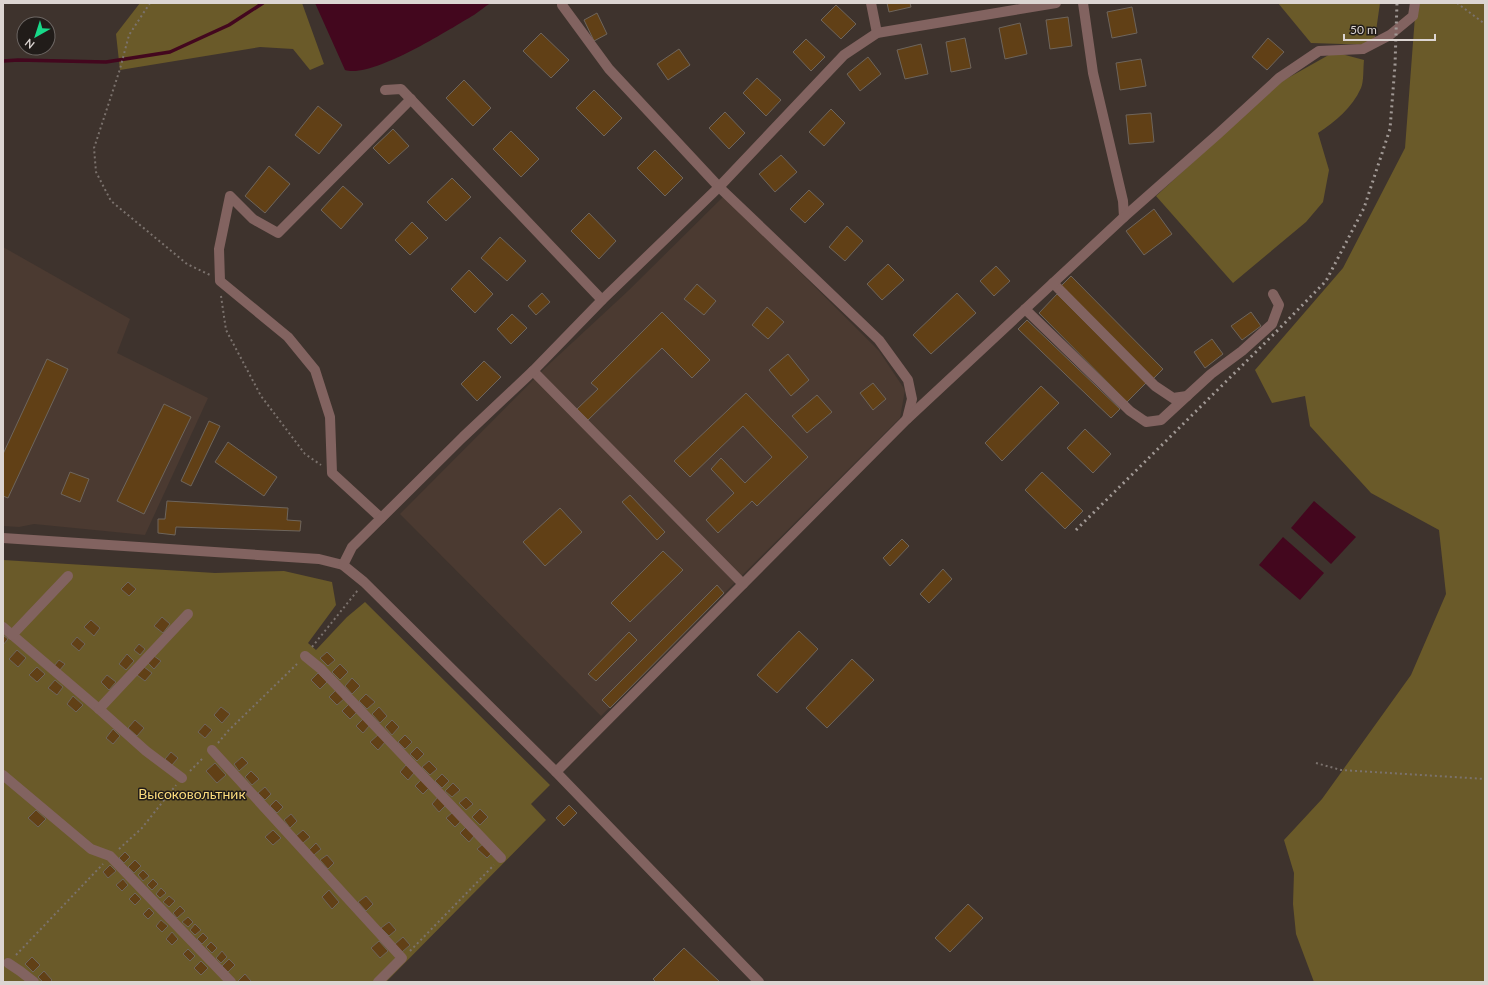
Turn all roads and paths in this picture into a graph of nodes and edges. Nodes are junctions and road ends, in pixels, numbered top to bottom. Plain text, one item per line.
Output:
1 (150, 3) edge
2 (871, 3) edge
3 (1056, 3) edge
4 (1083, 3) edge
5 (1415, 3) edge
6 (1457, 3) edge
7 (562, 6) dead end
8 (1485, 24) edge
9 (877, 33) junction
10 (385, 90) dead end
11 (411, 99) junction
12 (719, 187) junction
13 (1124, 217) junction
14 (220, 281) junction
15 (1053, 283) junction
16 (1273, 294) dead end
17 (602, 300) junction
18 (1025, 309) junction
19 (533, 371) junction
20 (1187, 396) junction
21 (907, 419) junction
22 (332, 473) junction
23 (382, 518) junction
24 (3, 538) edge
25 (343, 564) junction
26 (68, 576) dead end
27 (743, 584) junction
28 (188, 614) dead end
29 (3, 627) edge
30 (12, 635) junction
31 (305, 656) dead end
32 (99, 709) junction
33 (212, 750) dead end
34 (1316, 763) dead end
35 (556, 772) junction
36 (3, 775) edge
37 (182, 778) dead end
38 (1485, 779) edge
39 (501, 858) joint
40 (402, 958) junction
41 (8, 963) dead end
42 (34, 982) edge
43 (231, 982) edge
44 (378, 982) edge
45 (759, 982) edge

1 - 14 path
2 - 9 street
3 - 9 street
4 - 13 street
5 - 13 street
6 - 8 path
7 - 12 street
9 - 12 street
10 - 11 street
11 - 14 street
11 - 17 street
12 - 17 street
12 - 21 street
13 - 15 street
14 - 22 path
14 - 22 street
15 - 18 street
15 - 20 street
16 - 20 street
17 - 19 street
18 - 20 street
18 - 21 street
19 - 23 street
19 - 27 street
21 - 27 street
22 - 23 street
23 - 25 street
24 - 25 street
25 - 35 street
26 - 30 street
27 - 35 street
28 - 32 street
29 - 30 street
30 - 32 street
31 - 39 street
32 - 37 street
33 - 40 street
34 - 38 path
35 - 45 street
36 - 43 street
39 - 40 path
40 - 44 street
41 - 42 street

